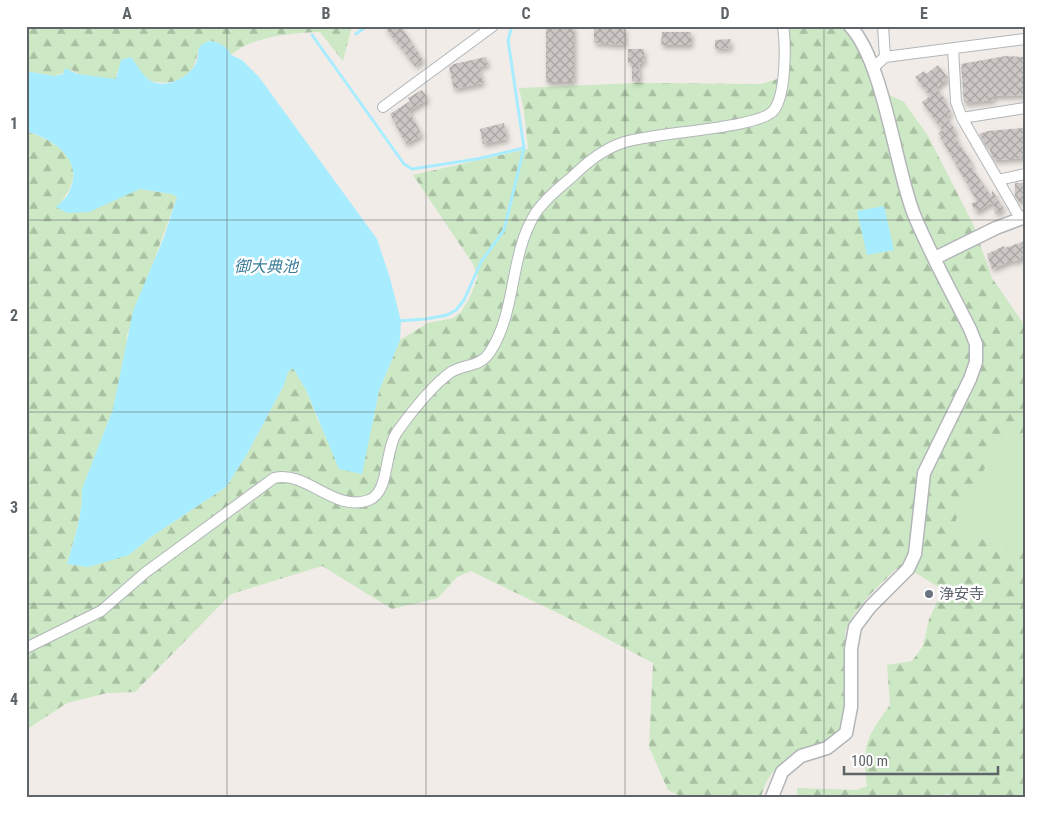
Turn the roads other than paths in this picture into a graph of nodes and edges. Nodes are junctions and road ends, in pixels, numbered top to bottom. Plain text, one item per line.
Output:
1 (493, 26) edge
2 (783, 26) edge
3 (850, 26) edge
4 (883, 26) edge
5 (1025, 38) edge
6 (953, 48) junction
7 (885, 57) junction
8 (872, 68) junction
9 (383, 107) dead end
10 (1025, 108) edge
11 (962, 118) junction
12 (1025, 174) edge
13 (998, 180) junction
14 (1022, 217) edge
15 (935, 258) junction
16 (26, 648) edge
17 (772, 797) edge

1 - 9 street
2 - 16 street
3 - 8 street
4 - 7 street
5 - 6 street
6 - 7 street
6 - 11 street
7 - 8 street
8 - 15 street
10 - 11 street
11 - 13 street
12 - 13 street
13 - 14 street
14 - 15 street
15 - 17 street

